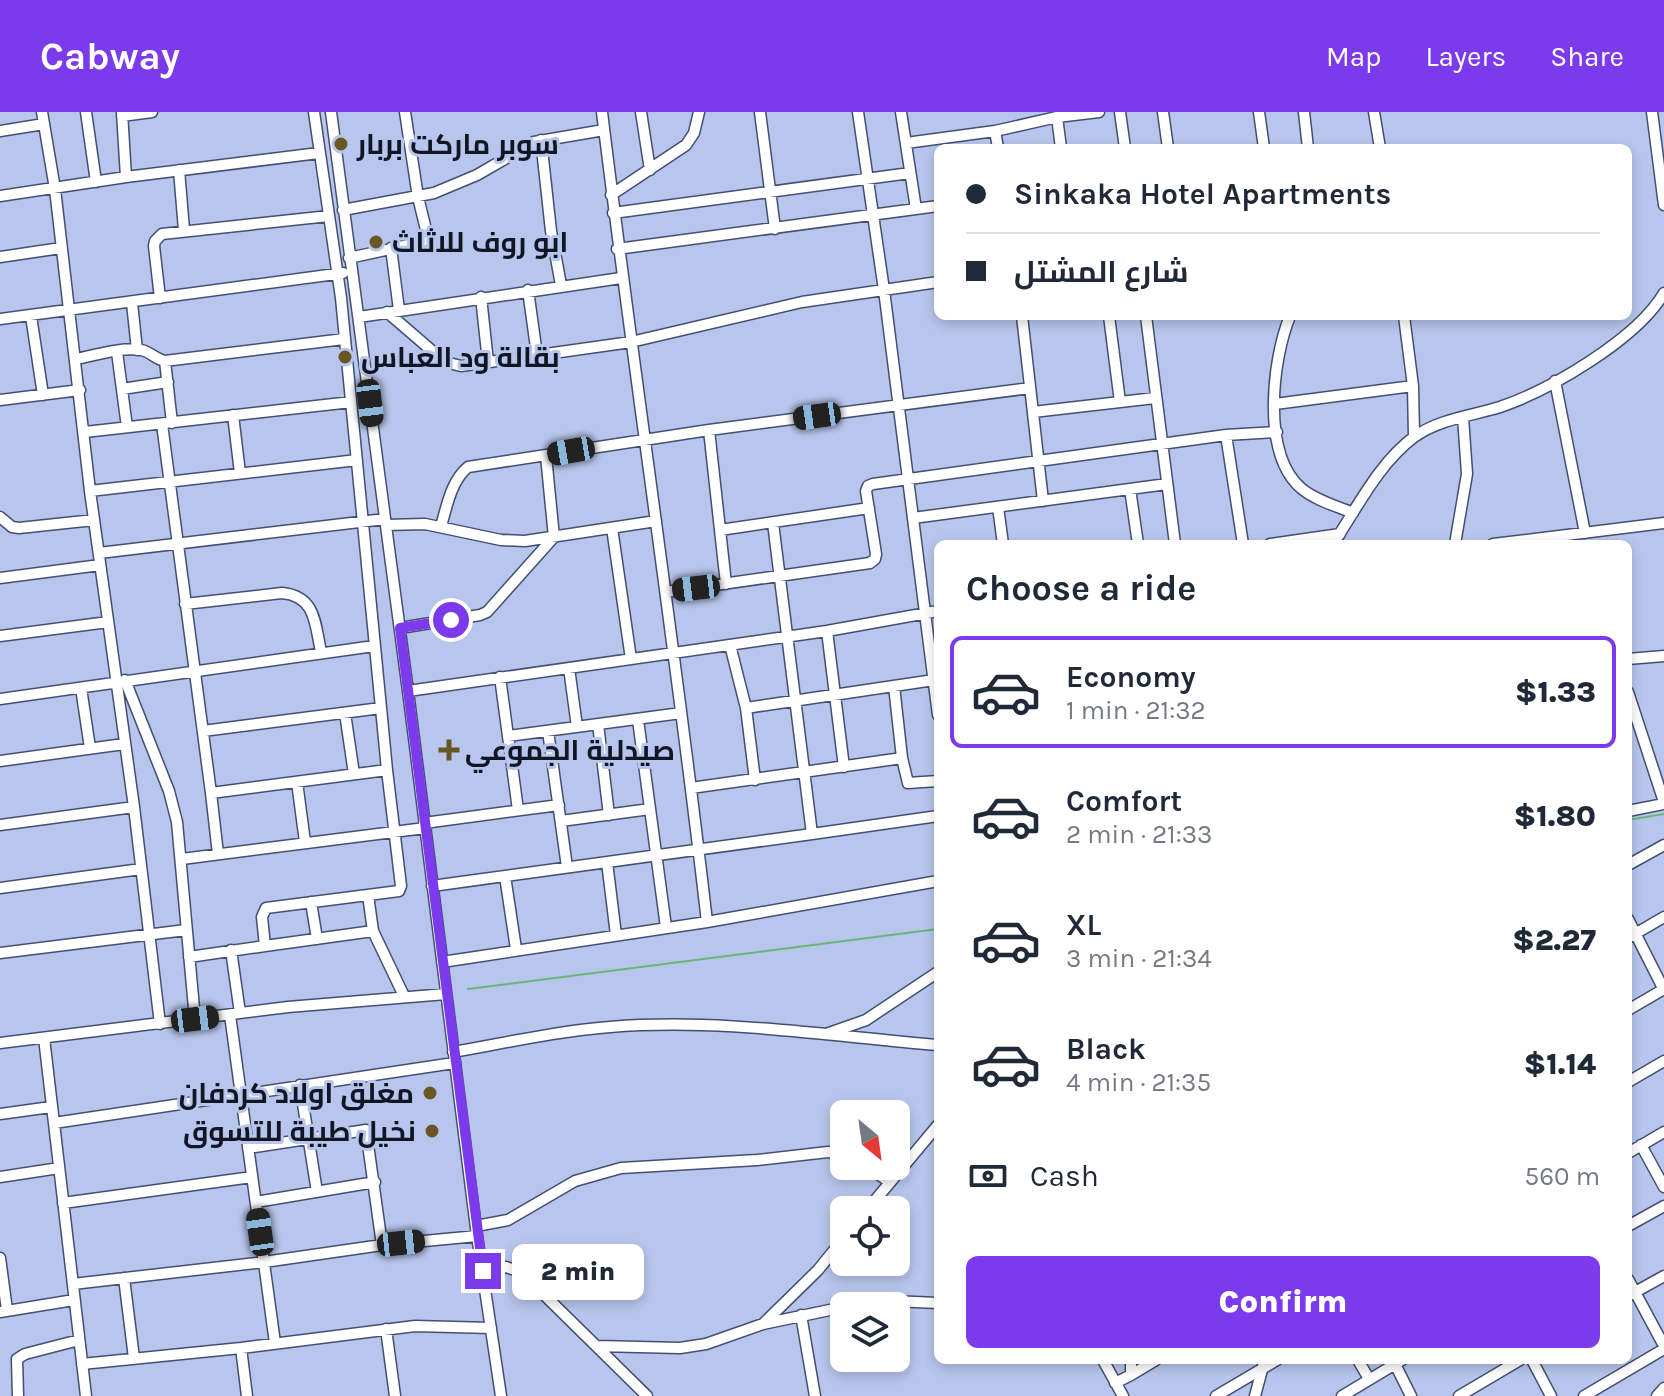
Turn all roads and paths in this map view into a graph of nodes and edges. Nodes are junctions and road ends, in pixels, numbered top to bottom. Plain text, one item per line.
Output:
1 (86, 112) edge
2 (152, 112) edge
3 (314, 112) edge
4 (331, 112) edge
5 (405, 112) edge
6 (602, 112) edge
7 (641, 112) edge
8 (699, 112) edge
9 (760, 112) edge
10 (858, 112) edge
11 (901, 112) edge
12 (1099, 112) edge
13 (1120, 112) edge
14 (1163, 112) edge
15 (1259, 112) edge
16 (1304, 112) edge
17 (1374, 112) edge
18 (1652, 112) edge
19 (122, 114) edge
20 (1057, 117) junction
21 (43, 118) edge
22 (604, 130) junction
23 (0, 131) edge
24 (995, 131) junction
25 (541, 140) junction
26 (906, 143) junction
27 (997, 144) edge
28 (1060, 144) edge
29 (1124, 144) edge
30 (1167, 144) edge
31 (1263, 144) edge
32 (1308, 144) edge
33 (1379, 144) edge
34 (1660, 148) edge
35 (319, 153) junction
36 (179, 170) junction
37 (650, 170) junction
38 (910, 173) junction
39 (126, 177) junction
40 (869, 179) junction
41 (96, 182) junction
42 (55, 189) junction
43 (770, 193) junction
44 (611, 195) junction
45 (0, 196) edge
46 (418, 197) junction
47 (1664, 205) edge
48 (934, 207) edge
49 (916, 209) junction
50 (343, 210) junction
51 (613, 213) junction
52 (329, 216) junction
53 (874, 216) junction
54 (775, 229) junction
55 (184, 230) junction
56 (61, 248) junction
57 (391, 248) junction
58 (617, 249) junction
59 (0, 257) edge
60 (349, 258) junction
61 (351, 271) junction
62 (337, 275) junction
63 (621, 278) junction
64 (934, 283) edge
65 (561, 285) junction
66 (528, 290) junction
67 (884, 290) junction
68 (1664, 293) edge
69 (481, 297) junction
70 (160, 298) junction
71 (132, 303) junction
72 (69, 310) junction
73 (399, 310) junction
74 (387, 312) junction
75 (31, 316) junction
76 (359, 317) junction
77 (0, 319) edge
78 (1022, 320) edge
79 (1110, 320) edge
80 (1146, 320) edge
81 (1289, 320) edge
82 (1405, 320) edge
83 (344, 339) junction
84 (631, 342) junction
85 (137, 350) junction
86 (117, 352) junction
87 (537, 355) junction
88 (76, 359) junction
89 (165, 361) junction
90 (488, 362) junction
91 (1555, 381) junction
92 (168, 382) junction
93 (1413, 386) junction
94 (1030, 388) junction
95 (122, 389) junction
96 (80, 390) junction
97 (43, 395) junction
98 (1155, 398) junction
99 (0, 400) edge
100 (351, 402) junction
101 (1120, 402) junction
102 (1275, 404) junction
103 (899, 405) junction
104 (1033, 412) junction
105 (233, 415) junction
106 (1463, 417) junction
107 (167, 423) junction
108 (127, 427) junction
109 (709, 430) junction
110 (85, 432) junction
111 (1277, 432) junction
112 (1226, 435) junction
113 (1414, 437) junction
114 (646, 439) junction
115 (1162, 445) junction
116 (546, 456) junction
117 (357, 460) junction
118 (1039, 463) junction
119 (240, 473) junction
120 (908, 478) junction
121 (168, 481) junction
122 (1167, 484) junction
123 (1130, 489) junction
124 (90, 491) junction
125 (1043, 501) junction
126 (998, 507) junction
127 (869, 508) junction
128 (1353, 513) junction
129 (0, 517) edge
130 (913, 518) junction
131 (94, 520) junction
132 (656, 521) junction
133 (362, 522) junction
134 (386, 522) junction
135 (773, 523) junction
136 (1664, 523) edge
137 (441, 526) junction
138 (612, 528) junction
139 (720, 530) junction
140 (1585, 533) junction
141 (1340, 534) junction
142 (554, 537) junction
143 (1002, 540) edge
144 (1137, 540) edge
145 (1174, 540) edge
146 (1242, 540) edge
147 (1298, 540) edge
148 (1336, 540) edge
149 (1456, 540) edge
150 (1526, 540) edge
151 (177, 545) junction
152 (100, 559) junction
153 (780, 577) junction
154 (0, 578) edge
155 (726, 584) junction
156 (666, 592) junction
157 (185, 604) junction
158 (934, 612) edge
159 (925, 613) junction
160 (108, 622) junction
161 (400, 628) junction
162 (827, 631) junction
163 (0, 636) edge
164 (788, 636) junction
165 (730, 645) junction
166 (374, 646) junction
167 (321, 652) junction
168 (674, 653) junction
169 (1664, 656) edge
170 (631, 659) junction
171 (1632, 659) edge
172 (569, 668) junction
173 (194, 670) junction
174 (500, 677) junction
175 (934, 680) joint
176 (120, 681) junction
177 (894, 686) junction
178 (81, 688) junction
179 (408, 691) junction
180 (835, 696) junction
181 (0, 699) edge
182 (796, 702) junction
183 (1632, 704) edge
184 (381, 708) junction
185 (746, 708) junction
186 (345, 713) junction
187 (681, 713) junction
188 (638, 720) junction
189 (598, 724) junction
190 (577, 727) junction
191 (203, 731) junction
192 (548, 731) junction
193 (508, 736) junction
194 (124, 744) junction
195 (90, 748) junction
196 (902, 758) junction
197 (0, 761) edge
198 (844, 767) junction
199 (387, 770) junction
200 (804, 773) junction
201 (354, 774) junction
202 (755, 780) junction
203 (934, 781) edge
204 (297, 782) junction
205 (691, 788) junction
206 (211, 793) junction
207 (1664, 803) edge
208 (559, 805) junction
209 (134, 807) junction
210 (650, 809) junction
211 (518, 810) junction
212 (1632, 810) edge
213 (609, 815) junction
214 (934, 817) edge
215 (561, 821) junction
216 (0, 825) edge
217 (425, 826) junction
218 (394, 832) junction
219 (812, 834) junction
220 (305, 842) junction
221 (1664, 845) edge
222 (699, 849) junction
223 (218, 854) junction
224 (656, 855) junction
225 (182, 859) junction
226 (607, 862) junction
227 (1632, 863) edge
228 (567, 867) junction
229 (141, 869) junction
230 (505, 876) junction
231 (934, 882) edge
232 (432, 886) junction
233 (0, 888) edge
234 (368, 895) junction
235 (311, 902) junction
236 (1664, 917) edge
237 (707, 922) junction
238 (666, 927) junction
239 (186, 930) junction
240 (373, 931) junction
241 (616, 935) junction
242 (149, 936) junction
243 (1632, 936) edge
244 (317, 939) junction
245 (265, 946) junction
246 (516, 949) junction
247 (231, 950) junction
248 (0, 953) edge
249 (189, 957) junction
250 (442, 962) junction
251 (934, 975) edge
252 (1664, 989) edge
253 (446, 994) junction
254 (404, 996) junction
255 (1632, 1008) edge
256 (235, 1014) junction
257 (195, 1019) junction
258 (160, 1024) junction
259 (821, 1035) junction
260 (44, 1038) junction
261 (0, 1043) edge
262 (934, 1045) edge
263 (454, 1058) junction
264 (1664, 1061) edge
265 (1632, 1080) edge
266 (300, 1085) junction
267 (241, 1094) junction
268 (51, 1107) junction
269 (0, 1114) edge
270 (54, 1123) junction
271 (934, 1130) edge
272 (1664, 1132) edge
273 (308, 1139) junction
274 (1641, 1145) junction
275 (248, 1148) junction
276 (1632, 1151) edge
277 (830, 1152) edge
278 (59, 1168) junction
279 (0, 1177) edge
280 (252, 1177) junction
281 (887, 1180) edge
282 (375, 1182) junction
283 (890, 1182) junction
284 (1664, 1187) edge
285 (317, 1192) junction
286 (878, 1196) edge
287 (256, 1202) junction
288 (63, 1203) junction
289 (1664, 1206) edge
290 (1632, 1224) edge
291 (476, 1231) junction
292 (382, 1245) junction
293 (830, 1255) edge
294 (0, 1258) edge
295 (264, 1262) junction
296 (483, 1271) junction
297 (1664, 1276) edge
298 (124, 1278) junction
299 (73, 1284) junction
300 (1632, 1293) edge
301 (1632, 1296) edge
302 (74, 1300) junction
303 (910, 1302) edge
304 (934, 1303) edge
305 (830, 1309) edge
306 (4, 1311) edge
307 (801, 1315) junction
308 (763, 1324) junction
309 (491, 1328) junction
310 (386, 1329) junction
311 (79, 1340) junction
312 (275, 1343) junction
313 (597, 1346) junction
314 (241, 1348) junction
315 (1664, 1348) edge
316 (134, 1358) junction
317 (82, 1364) junction
318 (1105, 1364) edge
319 (1131, 1364) edge
320 (1149, 1364) edge
321 (1263, 1364) edge
322 (1360, 1364) edge
323 (1395, 1364) edge
324 (1399, 1364) edge
325 (1513, 1364) edge
326 (1534, 1364) edge
327 (1131, 1375) junction
328 (1369, 1379) junction
329 (1115, 1383) junction
330 (1122, 1395) edge
331 (18, 1396) edge
332 (86, 1396) edge
333 (247, 1396) edge
334 (395, 1396) edge
335 (501, 1396) edge
336 (647, 1396) edge
337 (815, 1396) edge
338 (1108, 1396) edge
339 (1216, 1396) edge
340 (1255, 1396) edge
341 (1342, 1396) edge
342 (1411, 1396) edge
343 (1459, 1396) edge
344 (1551, 1396) edge
345 (1584, 1396) edge

1 - 41 street
2 - 19 street
3 - 35 street
4 - 50 street
5 - 46 street
6 - 22 street
7 - 37 street
8 - 37 street
9 - 43 street
10 - 40 street
11 - 26 street
12 - 20 street
13 - 29 street
14 - 30 street
15 - 31 street
16 - 32 street
17 - 33 street
18 - 34 street
19 - 39 street
20 - 24 street
20 - 28 street
21 - 23 street
21 - 42 street
22 - 25 street
22 - 44 street
24 - 26 street
24 - 27 street
25 - 46 street
25 - 65 street
26 - 38 street
34 - 47 street
35 - 36 street
35 - 52 street
36 - 39 street
36 - 55 street
37 - 44 street
38 - 40 street
38 - 49 street
39 - 41 street
40 - 43 street
40 - 53 street
41 - 42 street
42 - 45 street
42 - 56 street
43 - 51 street
43 - 54 street
44 - 51 street
46 - 50 street
46 - 57 street
48 - 49 street
49 - 53 street
50 - 60 street
51 - 58 street
52 - 55 street
52 - 62 street
53 - 54 street
53 - 67 street
54 - 58 street
55 - 70 street
56 - 59 street
56 - 72 street
57 - 60 street
57 - 73 street
58 - 63 street
60 - 61 street
61 - 62 street
61 - 76 street
62 - 70 street
62 - 83 street
63 - 65 street
63 - 84 street
64 - 67 street
65 - 66 street
66 - 69 street
66 - 87 street
67 - 84 street
67 - 103 street
68 - 91 street
69 - 73 street
69 - 90 street
70 - 71 street
71 - 72 street
71 - 85 street
72 - 75 street
72 - 88 street
73 - 74 street
74 - 76 street
74 - 90 street
75 - 77 street
75 - 97 street
76 - 134 street
78 - 94 street
79 - 101 street
80 - 98 street
81 - 102 street
82 - 93 street
83 - 89 street
83 - 100 street
84 - 87 street
84 - 114 street
85 - 86 street
85 - 89 street
86 - 88 street
86 - 95 street
87 - 90 street
88 - 96 street
89 - 92 street
91 - 106 street
91 - 140 street
92 - 95 street
92 - 107 street
93 - 102 street
93 - 113 street
94 - 103 street
94 - 104 street
95 - 108 street
96 - 97 street
96 - 110 street
97 - 99 street
98 - 101 street
98 - 115 street
100 - 105 street
100 - 117 street
101 - 104 street
102 - 111 street
103 - 109 street
103 - 120 street
104 - 118 street
105 - 107 street
105 - 119 street
106 - 113 street
106 - 149 street
107 - 108 street
107 - 121 street
108 - 110 street
109 - 114 street
109 - 139 street
110 - 124 street
111 - 112 street
111 - 128 street
112 - 115 street
112 - 146 street
113 - 128 street
114 - 116 street
114 - 132 street
115 - 118 street
115 - 122 street
116 - 137 street
116 - 142 street
117 - 119 street
117 - 133 street
118 - 120 street
118 - 125 street
119 - 121 street
120 - 127 street
120 - 130 street
121 - 124 street
121 - 151 street
122 - 123 street
122 - 145 street
123 - 125 street
123 - 144 street
124 - 131 street
125 - 126 street
126 - 130 street
126 - 143 street
127 - 135 street
127 - 153 street
128 - 141 street
129 - 131 street
130 - 159 street
131 - 152 street
132 - 138 street
132 - 156 street
133 - 134 street
133 - 151 street
133 - 166 street
134 - 137 street
134 - 161 street
135 - 139 street
135 - 153 street
136 - 140 street
137 - 142 street
138 - 142 street
138 - 170 street
139 - 155 street
140 - 150 street
141 - 147 street
141 - 148 street
142 - 161 street
151 - 152 street
151 - 157 street
152 - 154 street
152 - 160 street
153 - 155 street
153 - 164 street
155 - 156 street
156 - 168 street
157 - 167 street
157 - 173 street
158 - 159 street
159 - 162 street
159 - 175 street
160 - 163 street
160 - 176 street
161 - 179 street
162 - 164 street
162 - 180 street
164 - 165 street
164 - 182 street
165 - 168 street
165 - 185 street
166 - 167 street
166 - 184 street
167 - 173 street
168 - 170 street
168 - 187 street
169 - 171 street
170 - 172 street
172 - 174 street
172 - 190 street
173 - 176 street
173 - 191 street
174 - 179 street
174 - 193 street
175 - 177 street
176 - 178 street
176 - 194 street
176 - 225 street
177 - 180 street
177 - 196 street
178 - 181 street
178 - 195 street
179 - 217 street
180 - 182 street
180 - 198 street
182 - 185 street
182 - 200 street
183 - 207 street
184 - 186 street
184 - 199 street
185 - 202 street
186 - 191 street
186 - 201 street
187 - 188 street
187 - 205 street
188 - 189 street
188 - 210 street
189 - 190 street
189 - 213 street
190 - 192 street
191 - 206 street
192 - 193 street
192 - 208 street
193 - 211 street
194 - 195 street
194 - 209 street
195 - 197 street
196 - 198 street
196 - 203 street
198 - 200 street
199 - 201 street
199 - 218 street
200 - 202 street
200 - 219 street
201 - 204 street
202 - 205 street
204 - 206 street
204 - 220 street
205 - 222 street
206 - 223 street
207 - 212 street
208 - 211 street
208 - 215 street
209 - 216 street
209 - 229 street
210 - 213 street
210 - 224 street
211 - 217 street
213 - 215 street
214 - 219 street
215 - 228 street
217 - 218 street
217 - 232 street
218 - 220 street
218 - 234 street
219 - 222 street
220 - 223 street
221 - 227 street
222 - 224 street
222 - 237 street
223 - 225 street
224 - 226 street
224 - 238 street
225 - 239 street
226 - 228 street
226 - 241 street
228 - 230 street
229 - 233 street
229 - 242 street
230 - 232 street
230 - 246 street
231 - 237 street
232 - 250 street
234 - 235 street
234 - 240 street
235 - 244 street
235 - 245 street
236 - 243 street
237 - 238 street
238 - 241 street
239 - 242 street
239 - 249 street
240 - 244 street
240 - 254 street
241 - 246 street
242 - 248 street
242 - 258 street
243 - 252 street
244 - 245 street
245 - 247 street
246 - 250 street
247 - 249 street
247 - 256 street
249 - 257 street
250 - 253 street
251 - 259 street
252 - 255 street
253 - 254 street
253 - 263 street
254 - 256 street
256 - 257 street
256 - 267 street
257 - 258 street
258 - 260 street
259 - 262 street
259 - 263 street
260 - 261 street
260 - 268 street
263 - 266 street
263 - 291 street
264 - 265 street
266 - 267 street
266 - 273 street
267 - 270 street
267 - 275 street
268 - 269 street
268 - 270 street
270 - 278 street
271 - 283 street
272 - 274 street
273 - 275 street
273 - 282 street
273 - 285 street
274 - 276 street
274 - 284 street
275 - 280 street
277 - 291 street
278 - 279 street
278 - 288 street
280 - 287 street
280 - 288 street
281 - 283 street
282 - 285 street
282 - 292 street
283 - 286 street
285 - 287 street
287 - 295 street
288 - 299 street
289 - 290 street
291 - 292 street
291 - 296 street
292 - 295 street
293 - 308 street
294 - 306 street
295 - 298 street
295 - 312 street
296 - 309 street
296 - 313 street
297 - 300 street
298 - 299 street
298 - 316 street
299 - 302 street
301 - 315 street
302 - 306 street
302 - 311 street
303 - 304 street
305 - 307 street
307 - 308 street
307 - 337 street
308 - 313 street
309 - 310 street
309 - 335 street
310 - 312 street
310 - 334 street
311 - 317 street
311 - 331 street
312 - 314 street
313 - 336 street
314 - 316 street
314 - 333 street
315 - 345 street
316 - 317 street
317 - 332 street
318 - 329 street
319 - 327 street
320 - 327 street
321 - 339 street
321 - 340 street
322 - 328 street
323 - 328 street
324 - 342 street
325 - 343 street
326 - 344 street
327 - 329 street
328 - 341 street
329 - 330 street
330 - 338 street

